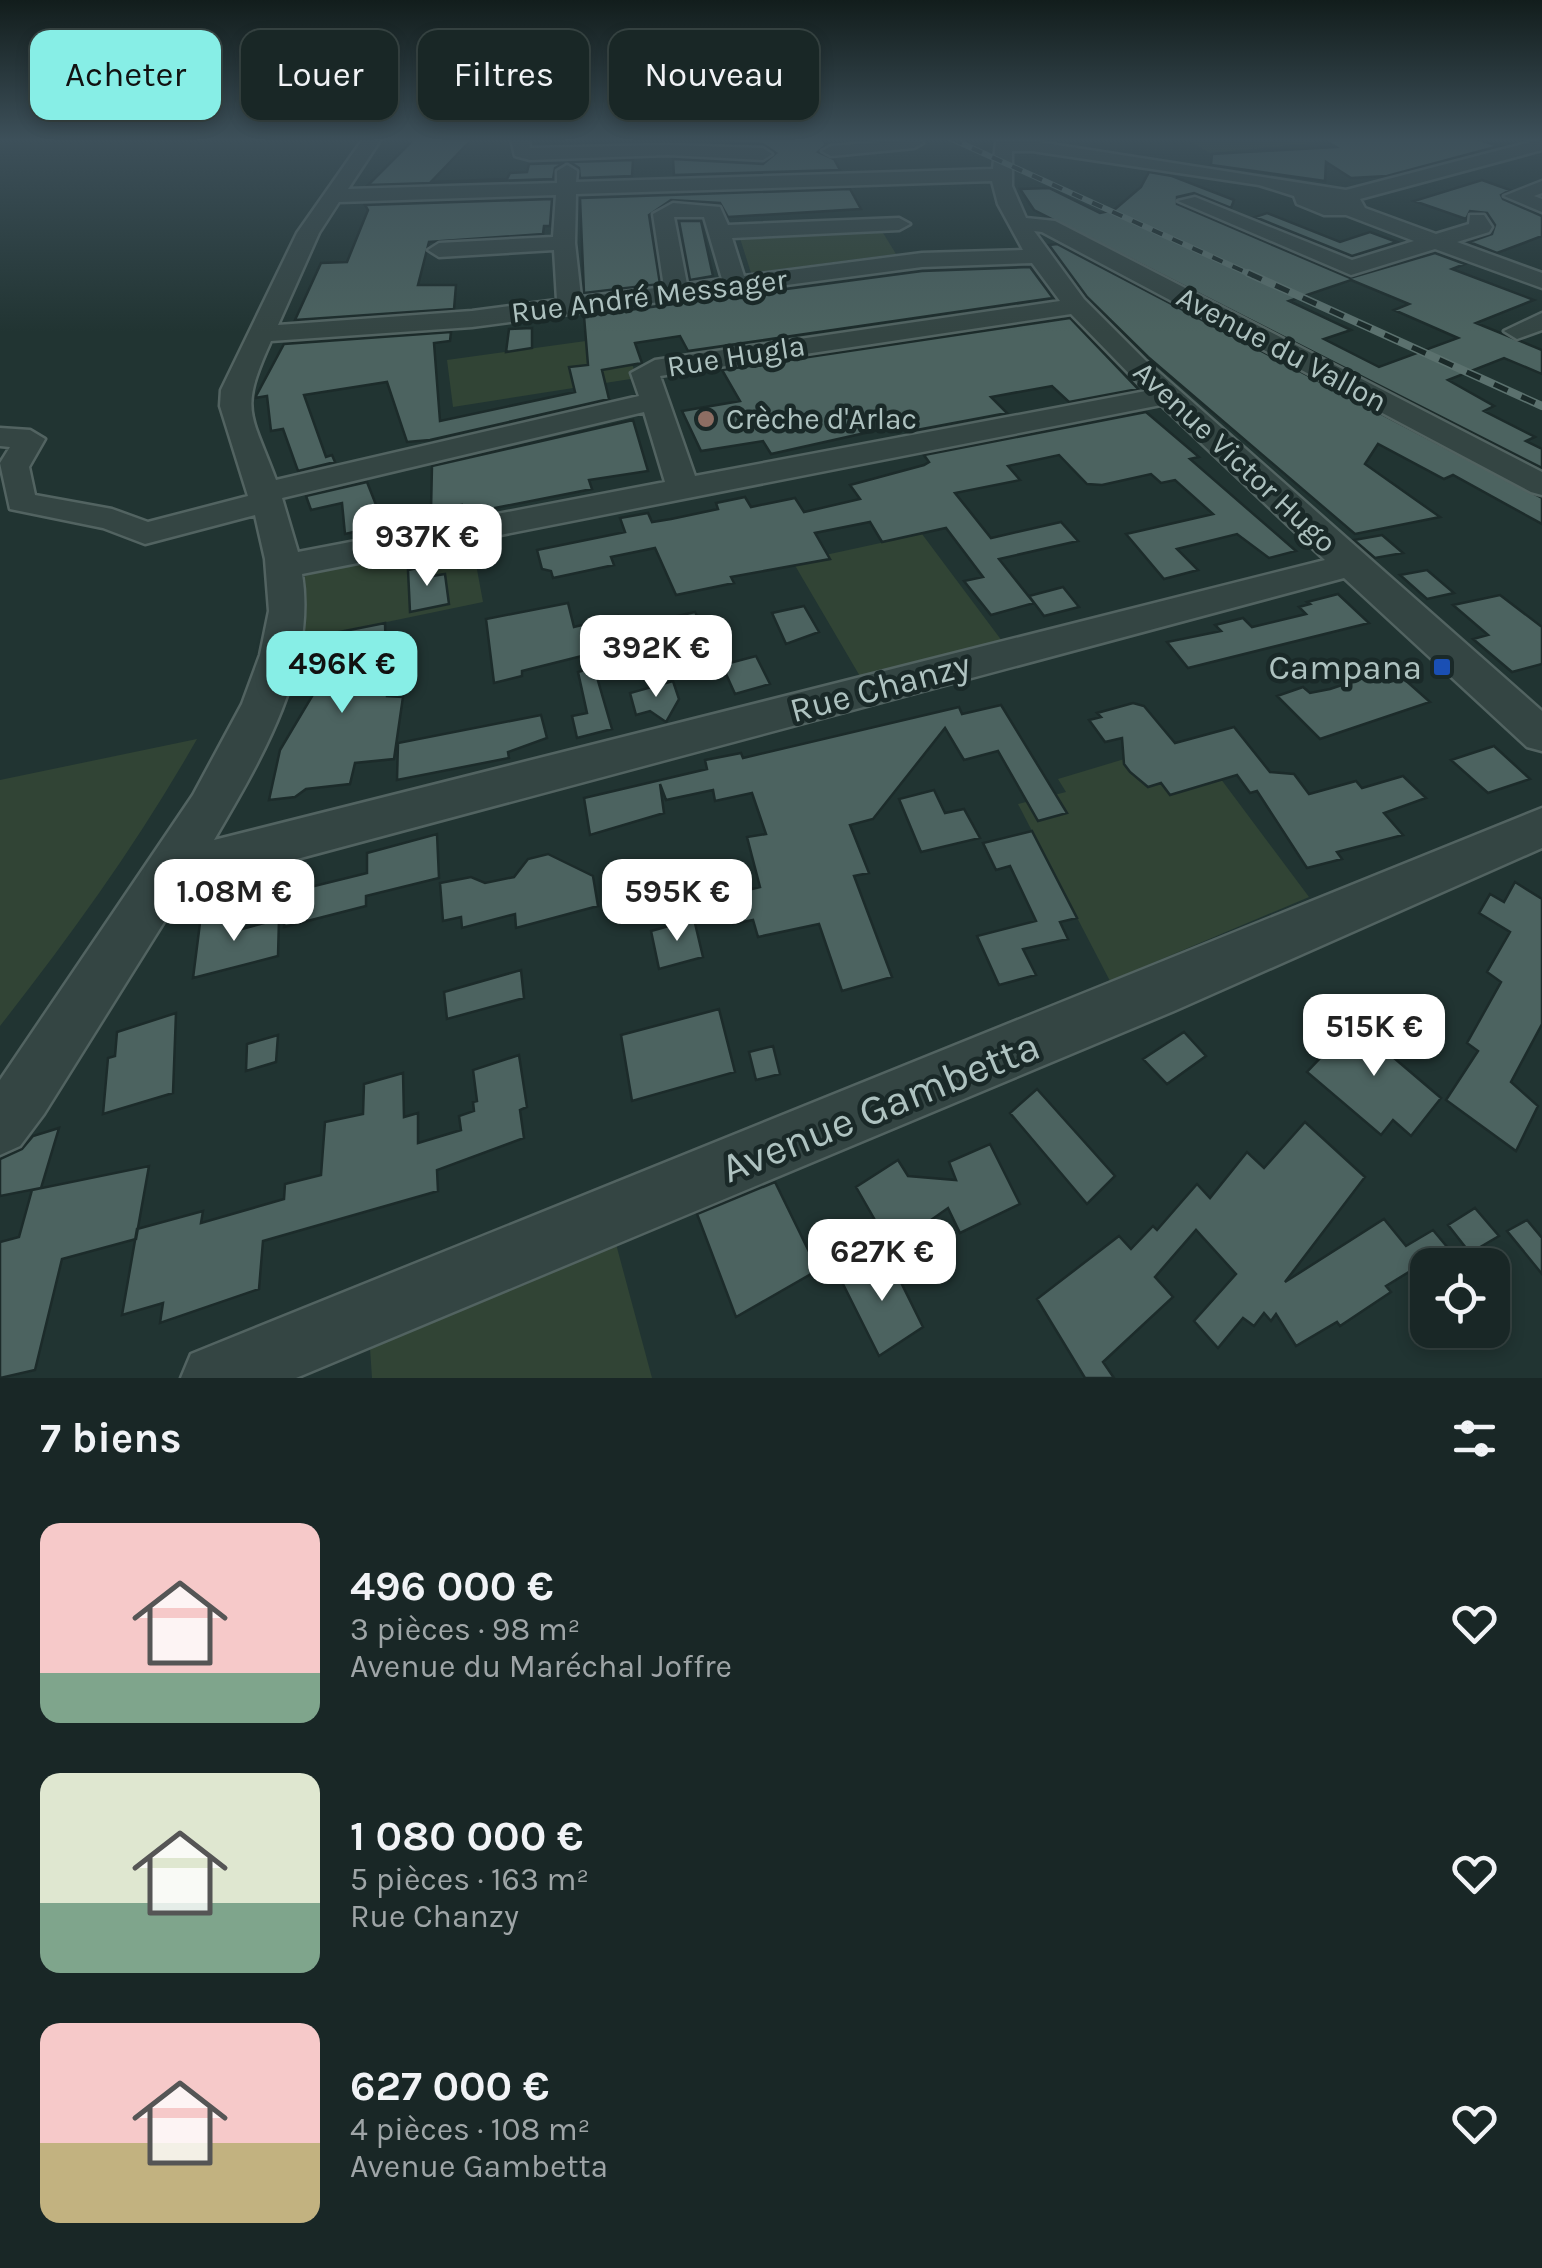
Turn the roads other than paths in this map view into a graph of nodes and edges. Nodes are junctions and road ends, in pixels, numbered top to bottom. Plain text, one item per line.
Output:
1 (326, 203) edge
2 (562, 203) edge
3 (887, 203) edge
4 (1014, 203) edge
5 (1194, 203) edge
6 (1361, 203) edge
7 (1476, 219) dead end
8 (899, 224) junction
9 (1020, 224) junction
10 (719, 232) junction
11 (1436, 242) junction
12 (553, 244) junction
13 (438, 250) dead end
14 (1040, 256) junction
15 (922, 260) junction
16 (1542, 281) edge
17 (735, 285) junction
18 (677, 292) junction
19 (1080, 304) junction
20 (570, 305) junction
21 (485, 317) junction
22 (1542, 321) edge
23 (1516, 331) dead end
24 (258, 334) junction
25 (1169, 395) junction
26 (654, 402) junction
27 (0, 437) edge
28 (1542, 485) edge
29 (683, 488) junction
30 (263, 497) junction
31 (1350, 565) junction
32 (283, 566) junction
33 (1542, 734) edge
34 (1542, 827) edge
35 (176, 861) junction
36 (0, 1126) edge
37 (216, 1378) edge

1 - 24 street
2 - 12 street
3 - 8 street
4 - 9 street, Avenue Victor Hugo
5 - 11 street
6 - 11 street
7 - 11 street
8 - 10 street
8 - 15 street
9 - 14 street, Avenue Victor Hugo
9 - 28 street, Avenue du Vallon
10 - 17 street
10 - 18 street
11 - 16 street
12 - 13 street
12 - 20 street
12 - 21 street
14 - 15 street, Rue André Messager
14 - 19 street, Avenue Victor Hugo
15 - 17 street, Rue André Messager
17 - 18 street, Rue André Messager
18 - 20 street, Rue André Messager
19 - 25 street, Avenue Victor Hugo
19 - 26 street, Rue Hugla
20 - 21 street, Rue André Messager
21 - 24 street, Rue André Messager
22 - 23 street
24 - 30 street
25 - 29 street
25 - 31 street, Avenue Victor Hugo
26 - 29 street
26 - 30 street, Rue Hugla
27 - 30 street, Rue Hugla
29 - 32 street
30 - 32 street
31 - 33 street, Avenue Victor Hugo
31 - 35 street, Rue Chanzy
32 - 35 street
34 - 37 street, Avenue Gambetta
35 - 36 street

